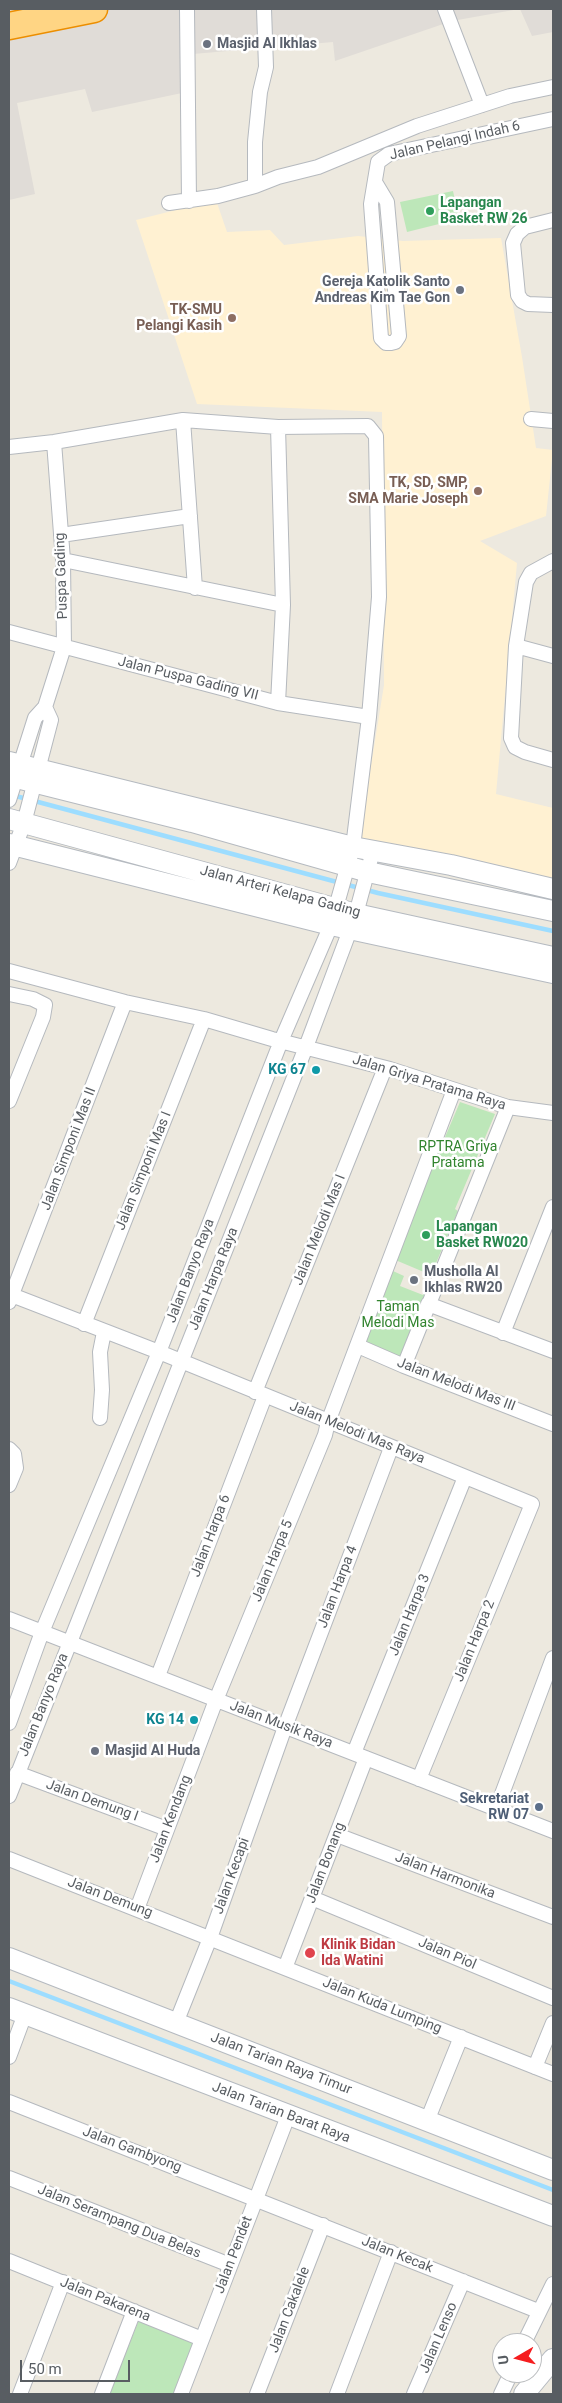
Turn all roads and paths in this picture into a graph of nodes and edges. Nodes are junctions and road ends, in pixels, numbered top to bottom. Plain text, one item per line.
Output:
1 (94, 9) edge
2 (187, 9) edge
3 (264, 9) edge
4 (445, 9) edge
5 (9, 26) edge
6 (553, 87) edge
7 (482, 106) junction
8 (553, 119) edge
9 (375, 182) junction
10 (255, 186) junction
11 (189, 201) junction
12 (170, 203) dead end
13 (553, 220) edge
14 (547, 305) edge
15 (531, 419) dead end
16 (183, 420) junction
17 (553, 421) edge
18 (278, 427) junction
19 (54, 442) junction
20 (9, 447) edge
21 (190, 516) junction
22 (61, 535) junction
23 (63, 560) junction
24 (553, 562) edge
25 (195, 588) junction
26 (283, 605) junction
27 (9, 632) edge
28 (516, 646) junction
29 (64, 647) junction
30 (553, 656) edge
31 (278, 703) junction
32 (369, 718) junction
33 (553, 760) edge
34 (22, 775) edge
35 (9, 800) edge
36 (20, 816) edge
37 (353, 847) junction
38 (11, 851) edge
39 (373, 851) junction
40 (345, 872) junction
41 (367, 876) junction
42 (516, 880) junction
43 (553, 889) edge
44 (512, 902) junction
45 (335, 909) junction
46 (553, 911) edge
47 (356, 915) junction
48 (447, 941) junction
49 (553, 957) edge
50 (9, 971) edge
51 (553, 973) edge
52 (9, 994) edge
53 (125, 1002) junction
54 (204, 1019) junction
55 (281, 1041) junction
56 (306, 1047) junction
57 (385, 1068) junction
58 (454, 1090) junction
59 (9, 1101) edge
60 (508, 1107) junction
61 (553, 1113) edge
62 (553, 1207) edge
63 (10, 1298) edge
64 (428, 1304) junction
65 (84, 1324) junction
66 (104, 1332) junction
67 (503, 1333) junction
68 (358, 1346) junction
69 (553, 1351) edge
70 (172, 1358) junction
71 (404, 1366) junction
72 (260, 1394) junction
73 (100, 1418) dead end
74 (328, 1422) junction
75 (553, 1423) edge
76 (391, 1448) junction
77 (9, 1449) edge
78 (465, 1477) junction
79 (9, 1486) edge
80 (532, 1504) joint
81 (9, 1619) edge
82 (42, 1632) junction
83 (69, 1643) junction
84 (553, 1658) edge
85 (158, 1676) junction
86 (216, 1700) junction
87 (9, 1724) edge
88 (285, 1727) junction
89 (360, 1756) junction
90 (17, 1773) junction
91 (419, 1779) junction
92 (9, 1796) edge
93 (496, 1810) junction
94 (168, 1829) junction
95 (553, 1831) edge
96 (337, 1835) junction
97 (9, 1859) edge
98 (312, 1898) junction
99 (137, 1909) junction
100 (553, 1917) edge
101 (210, 1938) junction
102 (9, 1958) edge
103 (286, 1968) junction
104 (553, 1998) edge
105 (17, 2011) edge
106 (176, 2023) junction
107 (553, 2023) edge
108 (461, 2038) junction
109 (9, 2057) edge
110 (536, 2067) junction
111 (553, 2074) edge
112 (9, 2102) edge
113 (288, 2116) junction
114 (427, 2121) junction
115 (553, 2170) edge
116 (9, 2178) edge
117 (255, 2198) junction
118 (553, 2216) edge
119 (323, 2225) junction
120 (390, 2252) junction
121 (9, 2261) edge
122 (230, 2265) junction
123 (62, 2282) junction
124 (463, 2282) junction
125 (553, 2284) edge
126 (134, 2311) junction
127 (538, 2311) junction
128 (528, 2333) edge
129 (202, 2339) junction
130 (553, 2359) edge
131 (20, 2394) edge
132 (102, 2394) edge
133 (181, 2394) edge
134 (257, 2394) edge
135 (336, 2394) edge
136 (414, 2394) edge
137 (524, 2394) edge

1 - 5 highway
2 - 11 street
3 - 10 street
4 - 7 street
6 - 7 street
7 - 10 street
8 - 9 street, Jalan Pelangi Indah 6
9 - 9 street, Jalan Pelangi Indah 6
10 - 11 street
11 - 12 street
13 - 14 street
15 - 17 street
16 - 18 street, Jalan Banyo Raya
16 - 19 street, Jalan Banyo Raya
16 - 21 street
18 - 26 street
18 - 32 street, Jalan Banyo Raya
19 - 20 street, Jalan Banyo Raya
19 - 22 street, Puspa Gading
21 - 22 street
21 - 25 street
22 - 23 street, Puspa Gading
23 - 25 street
23 - 29 street, Puspa Gading
24 - 28 street
25 - 26 street
26 - 31 street
27 - 29 street, Jalan Puspa Gading VII
28 - 30 street
28 - 33 street
29 - 31 street, Jalan Puspa Gading VII
29 - 34 street, Puspa Gading
31 - 32 street, Jalan Puspa Gading VII
32 - 37 street, Jalan Banyo Raya
34 - 35 street
34 - 36 street
34 - 37 street
34 - 40 street
36 - 38 street
36 - 45 street, Jalan Arteri Kelapa Gading
37 - 39 street
37 - 40 street, Jalan Banyo Raya
38 - 45 street, Jalan Arteri Kelapa Gading
39 - 41 street, Jalan Harpa Raya
39 - 42 street
40 - 41 street
40 - 45 street, Jalan Banyo Raya
41 - 44 street
41 - 47 street, Jalan Harpa Raya
42 - 43 street
42 - 44 street
44 - 46 street
45 - 47 street, Jalan Arteri Kelapa Gading
45 - 55 street, Jalan Banyo Raya
47 - 48 street, Jalan Arteri Kelapa Gading
47 - 56 street, Jalan Harpa Raya
48 - 49 street, Jalan Arteri Kelapa Gading
48 - 51 street, Jalan Arteri Kelapa Gading
50 - 53 street, Jalan Griya Pratama Raya
52 - 59 street
53 - 54 street, Jalan Griya Pratama Raya
53 - 63 street, Jalan Simponi Mas II
54 - 55 street, Jalan Griya Pratama Raya
54 - 65 street, Jalan Simponi Mas I
55 - 56 street, Jalan Griya Pratama Raya
55 - 70 street, Jalan Banyo Raya
56 - 57 street, Jalan Griya Pratama Raya
56 - 70 street, Jalan Harpa Raya
57 - 58 street, Jalan Griya Pratama Raya
57 - 72 street, Jalan Melodi Mas I
58 - 60 street, Jalan Griya Pratama Raya
58 - 68 street, Jalan Harpa 5
60 - 61 street, Jalan Griya Pratama Raya
60 - 64 street
62 - 67 street
63 - 65 street, Jalan Melodi Mas Raya
64 - 67 street
64 - 71 street
65 - 66 street, Jalan Melodi Mas Raya
66 - 70 street, Jalan Melodi Mas Raya
66 - 73 street
67 - 69 street
68 - 71 street, Jalan Melodi Mas III
68 - 74 street, Jalan Harpa 5
70 - 72 street, Jalan Melodi Mas Raya
70 - 82 street, Jalan Banyo Raya
70 - 83 street, Jalan Harpa Raya
71 - 75 street, Jalan Melodi Mas III
72 - 74 street, Jalan Melodi Mas Raya
72 - 85 street, Jalan Harpa 6
74 - 76 street, Jalan Melodi Mas Raya
74 - 86 street, Jalan Harpa 5
76 - 78 street, Jalan Melodi Mas Raya
76 - 88 street, Jalan Harpa 4
77 - 79 street
78 - 80 street, Jalan Melodi Mas Raya
78 - 89 street, Jalan Harpa 3
80 - 91 street, Jalan Harpa 2
81 - 82 street, Jalan Musik Raya
82 - 83 street, Jalan Musik Raya
82 - 87 street, Jalan Banyo Raya
83 - 85 street, Jalan Musik Raya
83 - 90 street, Jalan Banyo Raya
84 - 93 street
85 - 86 street, Jalan Musik Raya
86 - 88 street, Jalan Musik Raya
86 - 94 street, Jalan Kendang
88 - 89 street, Jalan Musik Raya
88 - 101 street, Jalan Kecapi
89 - 91 street, Jalan Musik Raya
89 - 96 street, Jalan Bonang
90 - 92 street, Jalan Banyo Raya
90 - 94 street, Jalan Demung I
91 - 93 street, Jalan Musik Raya
93 - 95 street, Jalan Musik Raya
94 - 99 street, Jalan Kendang
96 - 98 street, Jalan Bonang
96 - 100 street, Jalan Harmonika
97 - 99 street, Jalan Demung
98 - 103 street, Jalan Bonang
98 - 104 street, Jalan Piol
99 - 101 street, Jalan Demung
101 - 103 street, Jalan Kuda Lumping
101 - 106 street, Jalan Kecapi
102 - 106 street, Jalan Tarian Raya Timur
103 - 108 street, Jalan Kuda Lumping
105 - 109 street
105 - 113 street, Jalan Tarian Barat Raya
106 - 114 street, Jalan Tarian Raya Timur
107 - 110 street
108 - 110 street, Jalan Kuda Lumping
108 - 114 street
110 - 111 street, Jalan Kuda Lumping
112 - 117 street, Jalan Gambyong
113 - 117 street, Jalan Pendet
113 - 118 street, Jalan Tarian Barat Raya
114 - 115 street, Jalan Tarian Raya Timur
116 - 122 street, Jalan Serampang Dua Belas
117 - 119 street, Jalan Kecak
117 - 122 street, Jalan Pendet
119 - 120 street, Jalan Kecak
119 - 134 street, Jalan Cakalele
120 - 124 street, Jalan Kecak
120 - 135 street
121 - 123 street, Jalan Pakarena
122 - 129 street, Jalan Pendet
123 - 126 street, Jalan Pakarena
123 - 131 street
124 - 127 street, Jalan Kecak
124 - 136 street, Jalan Lenso
125 - 127 street
126 - 129 street, Jalan Pakarena
126 - 132 street
127 - 128 street
129 - 133 street, Jalan Pendet
130 - 137 street

